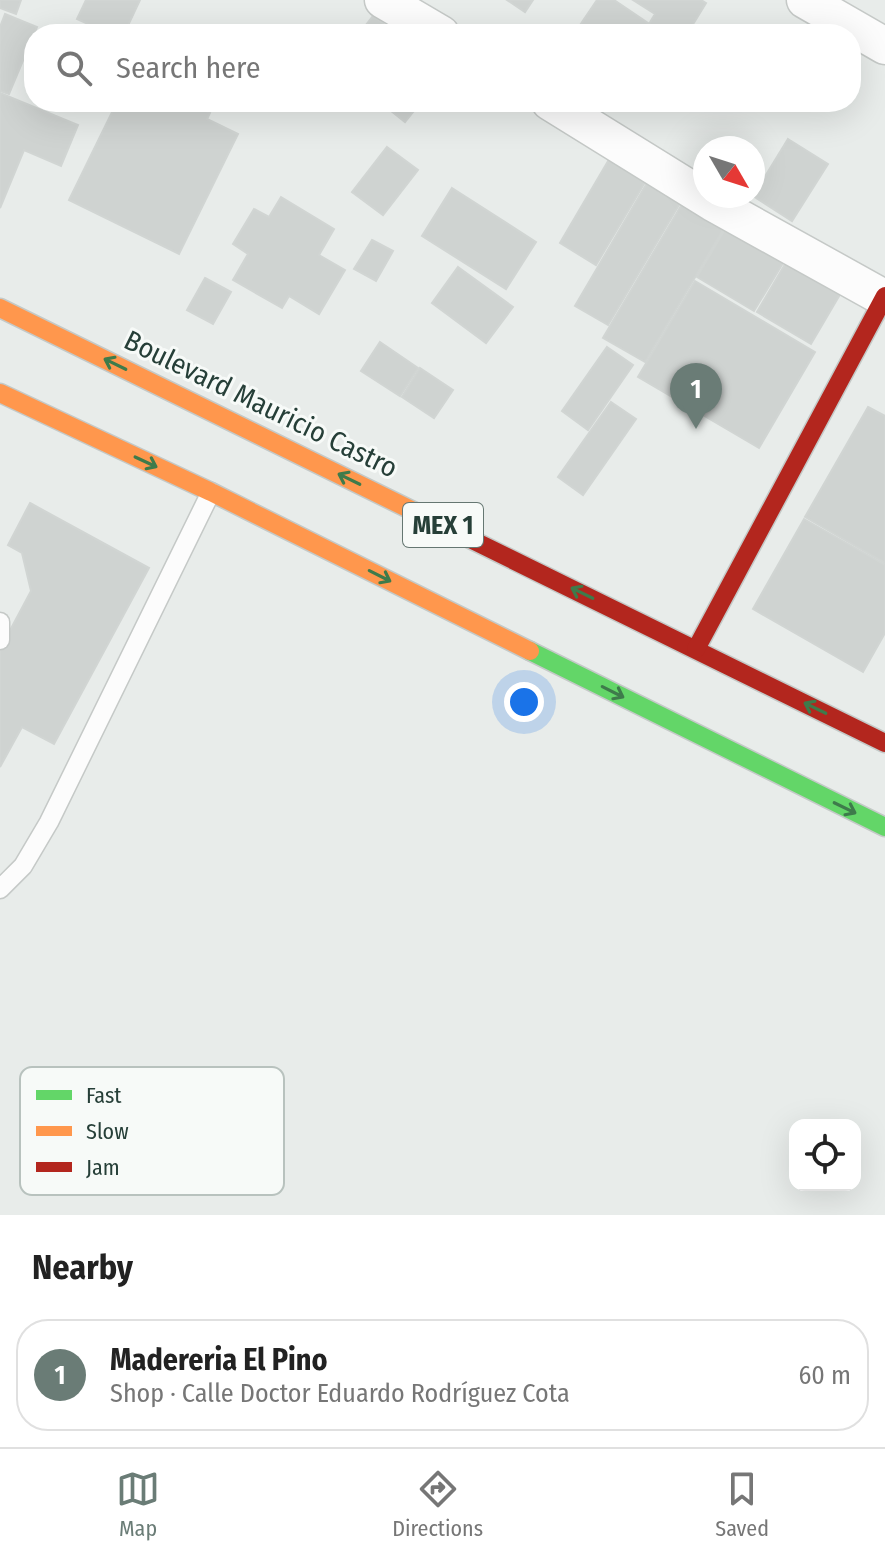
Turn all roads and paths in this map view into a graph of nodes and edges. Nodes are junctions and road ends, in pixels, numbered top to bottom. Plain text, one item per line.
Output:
1 (383, 0) edge
2 (805, 0) edge
3 (424, 24) edge
4 (847, 24) edge
5 (861, 32) edge
6 (885, 46) edge
7 (566, 112) edge
8 (884, 297) edge
9 (0, 308) edge
10 (0, 393) edge
11 (211, 492) junction
12 (0, 622) edge
13 (0, 640) edge
14 (696, 649) junction
15 (885, 743) edge
16 (885, 827) edge
17 (0, 889) edge

1 - 3 street
2 - 4 street
5 - 6 street
7 - 8 street
8 - 14 main road
14 -> 9 main road, Boulevard Mauricio Castro / MEX 1
10 -> 11 main road, MEX 1
11 -> 16 main road, MEX 1
11 - 17 lane
12 - 13 lane
15 -> 14 main road, Boulevard Mauricio Castro / MEX 1

